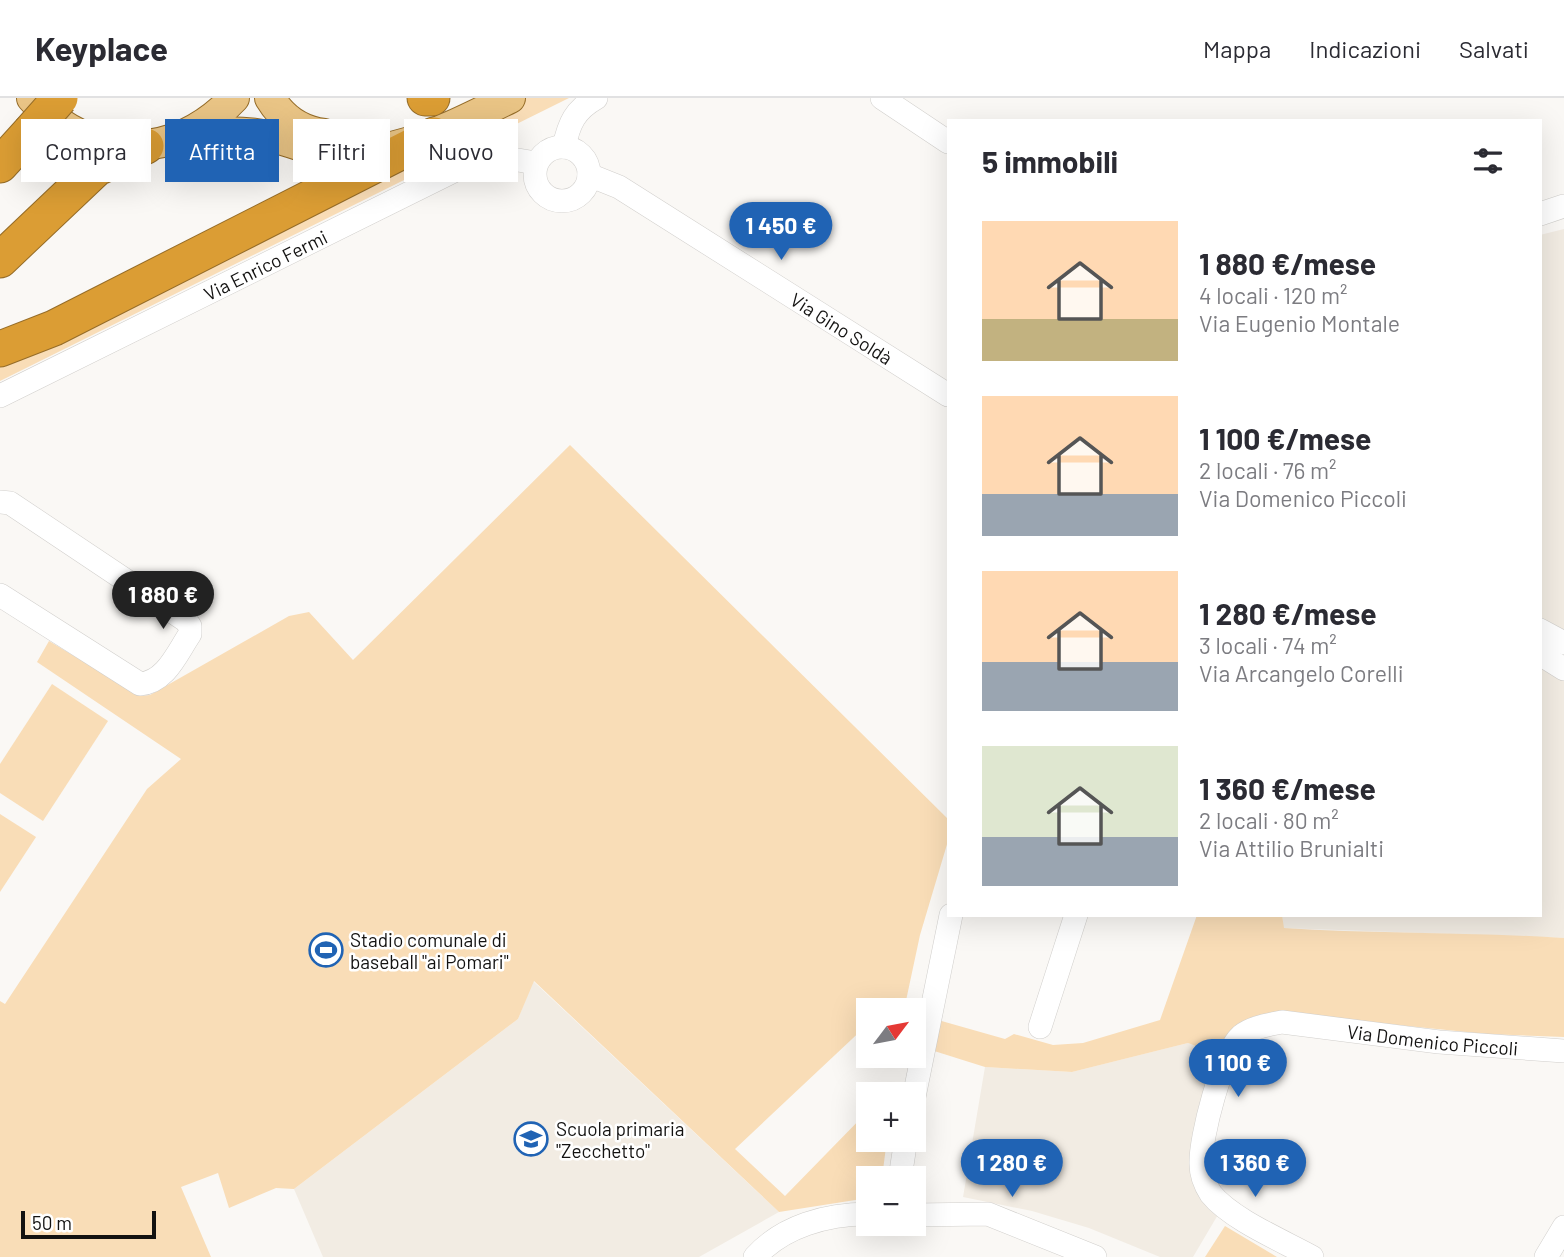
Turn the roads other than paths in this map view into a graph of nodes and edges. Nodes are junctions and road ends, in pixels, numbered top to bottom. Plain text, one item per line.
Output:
1 (32, 98) edge
2 (60, 98) edge
3 (234, 98) edge
4 (270, 98) edge
5 (425, 98) edge
6 (432, 98) edge
7 (478, 98) edge
8 (510, 98) edge
9 (596, 98) edge
10 (882, 98) edge
11 (54, 119) edge
12 (213, 119) edge
13 (467, 119) edge
14 (279, 139) edge
15 (947, 141) edge
16 (404, 144) edge
17 (564, 147) junction
18 (404, 150) edge
19 (536, 163) junction
20 (0, 165) edge
21 (589, 175) junction
22 (82, 182) edge
23 (1564, 206) edge
24 (1542, 213) edge
25 (1564, 219) edge
26 (1542, 223) edge
27 (0, 260) edge
28 (0, 349) edge
29 (947, 394) edge
30 (0, 396) edge
31 (0, 502) edge
32 (0, 595) edge
33 (1542, 631) edge
34 (1564, 643) edge
35 (1542, 655) edge
36 (1564, 668) edge
37 (951, 917) edge
38 (1075, 917) edge
39 (1040, 1027) dead end
40 (1564, 1051) edge
41 (917, 1082) edge
42 (926, 1215) edge
43 (856, 1216) edge
44 (1564, 1227) edge
45 (755, 1257) edge
46 (1095, 1257) edge
47 (1312, 1257) edge
48 (1546, 1257) edge

1 - 11 main road
2 - 20 highway, bridge
3 - 12 main road
4 - 7 main road
5 - 6 highway
8 - 13 main road
9 - 17 street
10 - 15 street
14 - 16 main road
17 - 19 street
17 - 21 street
18 - 28 highway
19 - 21 street
19 - 30 street, Via Enrico Fermi
21 - 29 street, Via Gino Soldà
22 - 27 highway
23 - 24 street
25 - 26 street
31 - 32 street
33 - 34 street
35 - 36 street
37 - 41 street
38 - 39 street
40 - 47 street, Via Domenico Piccoli
42 - 46 street
43 - 45 street
44 - 48 street

